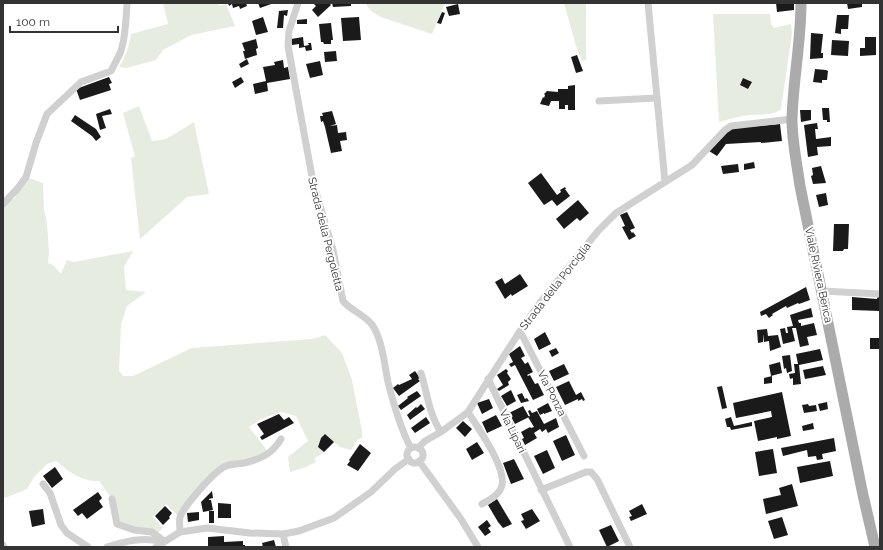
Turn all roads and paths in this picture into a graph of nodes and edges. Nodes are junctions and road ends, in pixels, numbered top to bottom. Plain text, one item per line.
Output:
1 (127, 3) edge
2 (298, 3) edge
3 (648, 3) edge
4 (801, 3) edge
5 (656, 98) junction
6 (599, 101) dead end
7 (792, 119) junction
8 (665, 182) junction
9 (3, 204) edge
10 (822, 291) junction
11 (880, 294) edge
12 (520, 331) junction
13 (420, 373) dead end
14 (488, 380) junction
15 (468, 412) junction
16 (441, 432) junction
17 (281, 439) dead end
18 (415, 448) junction
19 (584, 456) dead end
20 (408, 459) junction
21 (419, 461) junction
22 (43, 484) dead end
23 (541, 490) junction
24 (112, 499) dead end
25 (482, 504) dead end
26 (180, 532) junction
27 (283, 534) junction
28 (164, 542) junction
29 (876, 545) edge
30 (88, 547) edge
31 (107, 547) edge
32 (156, 547) edge
33 (286, 547) edge
34 (478, 547) edge
35 (570, 547) edge
36 (630, 547) edge

1 - 9 street
2 - 18 street, Strada della Pergoletta
3 - 5 street
4 - 7 main road, Viale Riviera Berica
5 - 6 street
5 - 8 street
7 - 8 street, Strada della Porciglia
7 - 10 main road, Viale Riviera Berica
8 - 12 street, Strada della Porciglia
10 - 11 street
10 - 29 main road, Viale Riviera Berica
12 - 14 street, Strada della Porciglia
12 - 19 street, Via Ponza
13 - 16 street
14 - 15 street, Strada della Porciglia
14 - 23 street, Via Lipari
15 - 16 street, Strada della Porciglia
15 - 25 street
16 - 18 street, Strada della Porciglia
17 - 26 street
18 - 20 street
18 - 21 street
20 - 21 street
20 - 27 street
21 - 34 street
22 - 30 street
23 - 35 street, Via Lipari
23 - 36 street
24 - 28 street
26 - 27 street
26 - 28 street
27 - 33 street
28 - 31 street
28 - 32 street

